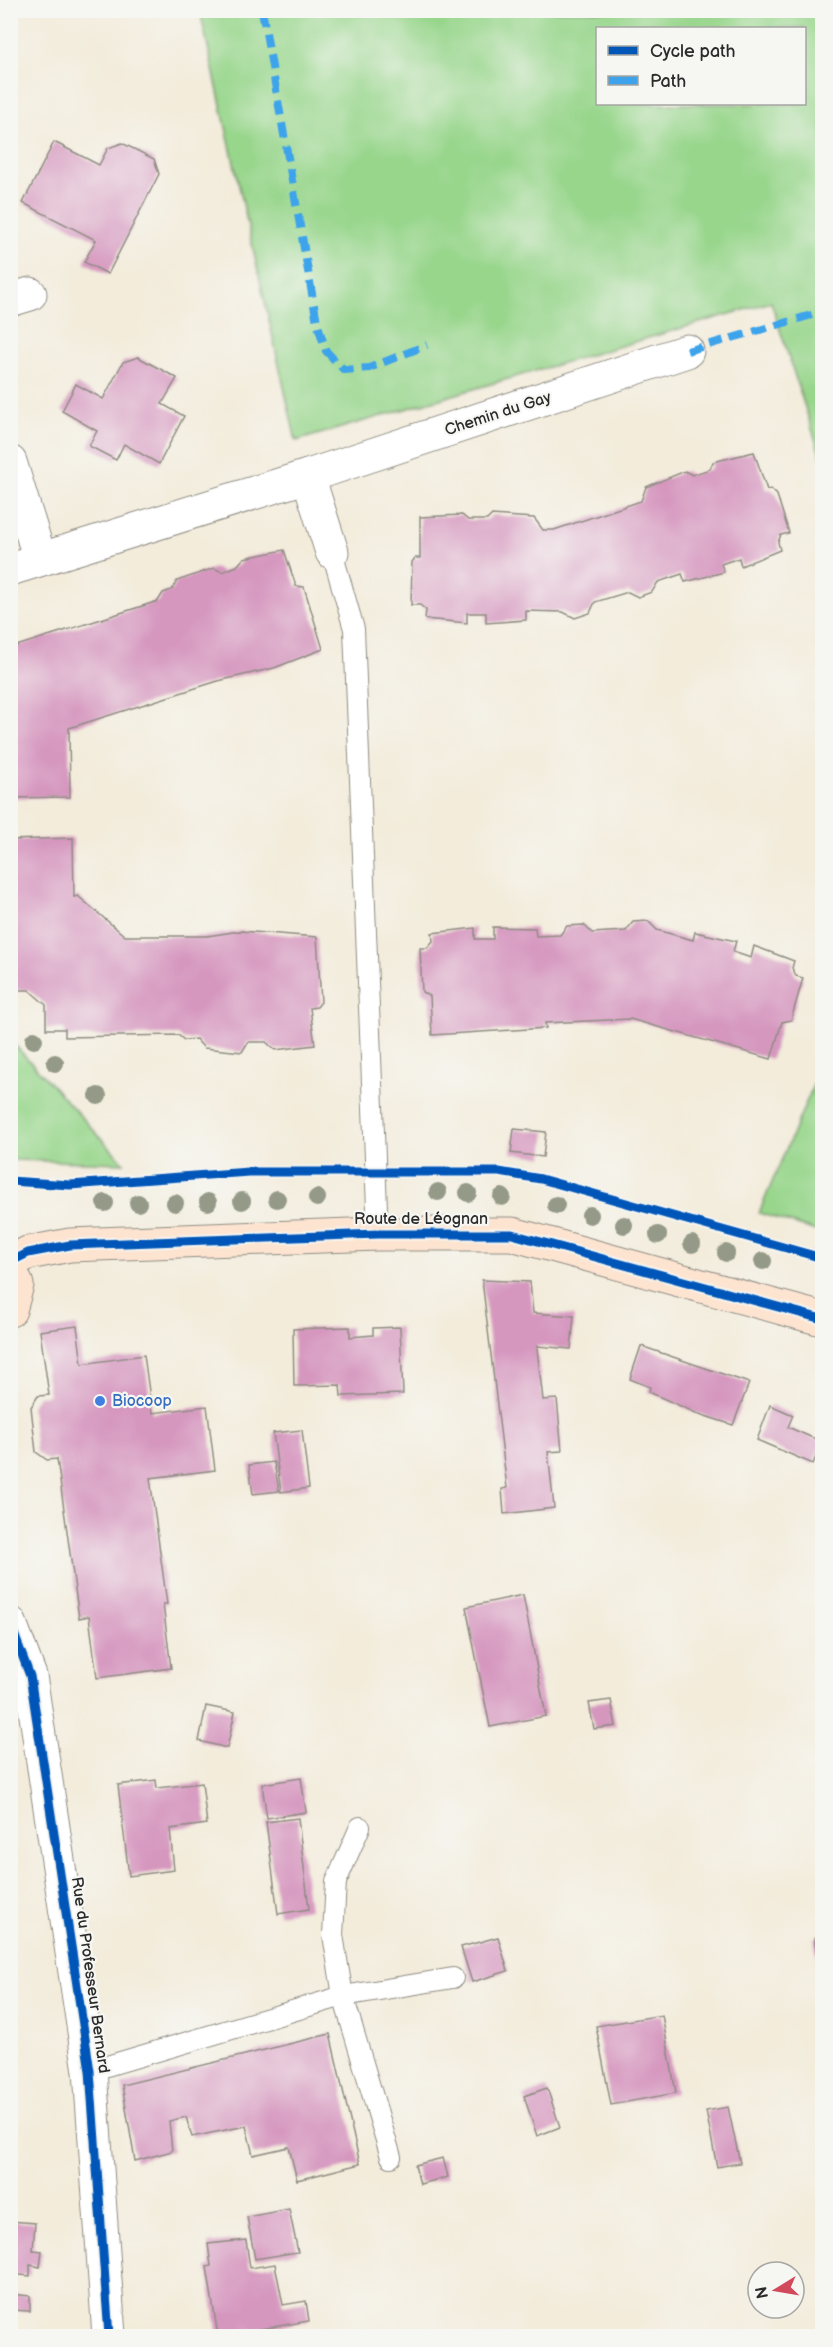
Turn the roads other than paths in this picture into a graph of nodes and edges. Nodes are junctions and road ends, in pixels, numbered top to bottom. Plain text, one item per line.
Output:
1 (687, 351) dead end
2 (10, 462) edge
3 (308, 476) junction
4 (332, 552) joint
5 (25, 564) edge
6 (378, 1234) junction
7 (10, 1262) edge
8 (10, 1268) edge
9 (10, 1310) edge
10 (822, 1319) edge
11 (10, 1623) edge
12 (360, 1827) dead end
13 (453, 1978) dead end
14 (343, 1996) junction
15 (90, 2071) junction
16 (391, 2157) dead end
17 (109, 2337) edge

1 - 3 street, Chemin du Gay
2 - 5 street
3 - 4 street
3 - 5 street, Chemin du Gay
4 - 6 lane
6 - 7 street, Route de Léognan
6 - 10 street, Route de Léognan
8 - 9 street
11 - 15 street, Rue du Professeur Bernard
12 - 14 lane
13 - 14 lane
14 - 15 lane
14 - 16 lane
15 - 17 street, Rue du Professeur Bernard

